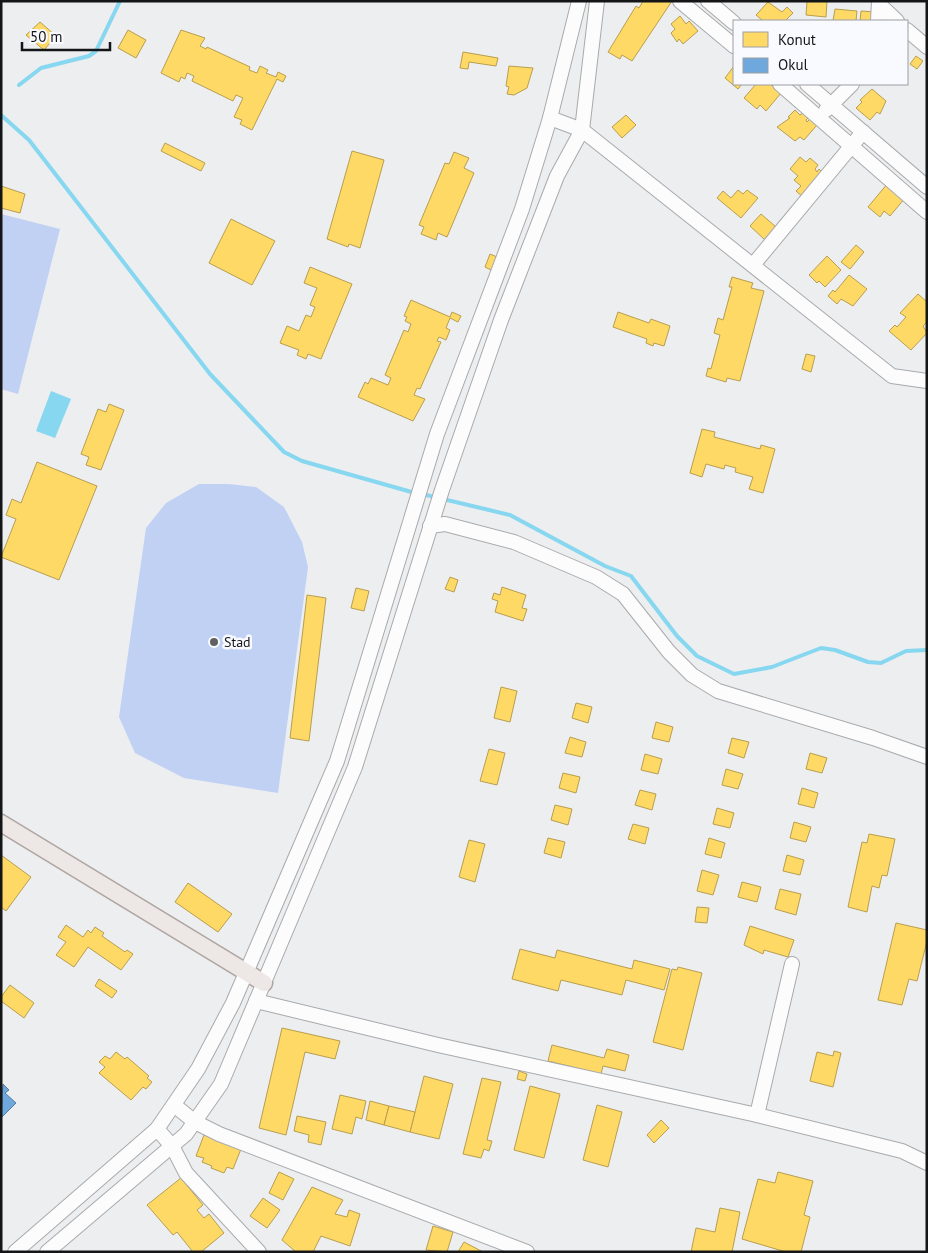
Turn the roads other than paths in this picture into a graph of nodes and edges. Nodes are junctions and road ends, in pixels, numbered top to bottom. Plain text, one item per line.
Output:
1 (579, 1) edge
2 (597, 1) edge
3 (680, 1) edge
4 (879, 3) edge
5 (715, 4) edge
6 (878, 20) edge
7 (896, 20) edge
8 (705, 22) junction
9 (733, 22) edge
10 (908, 31) edge
11 (733, 45) edge
12 (927, 47) edge
13 (781, 85) edge
14 (808, 85) edge
15 (851, 85) edge
16 (832, 104) junction
17 (820, 116) junction
18 (550, 118) junction
19 (582, 130) junction
20 (863, 132) junction
21 (852, 146) junction
22 (927, 186) edge
23 (927, 212) edge
24 (752, 265) junction
25 (912, 379) junction
26 (927, 380) edge
27 (927, 390) edge
28 (430, 526) junction
29 (927, 757) edge
30 (1, 823) edge
31 (792, 964) dead end
32 (247, 971) junction
33 (264, 983) junction
34 (256, 1001) junction
35 (174, 1105) junction
36 (757, 1115) junction
37 (194, 1122) junction
38 (157, 1129) junction
39 (172, 1146) junction
40 (927, 1163) edge
41 (15, 1252) edge
42 (47, 1252) edge
43 (259, 1252) edge
44 (527, 1252) edge

1 - 18 street
2 - 19 street
3 - 8 street
4 - 6 street
4 - 7 street
5 - 8 street
5 - 9 street
8 - 11 street
10 - 12 street
13 - 17 street
14 - 16 street
15 - 16 street
16 - 17 street
16 - 20 street
17 - 21 street
18 - 19 street
18 - 32 street
19 - 24 street
19 - 28 street
20 - 21 street
20 - 22 street
21 - 23 street
21 - 24 street
24 - 25 street
25 - 26 street
25 - 27 street
28 - 29 street
28 - 33 street
30 - 32 main road
31 - 36 street
32 - 33 main road
32 - 35 street
33 - 34 street
34 - 36 street
34 - 37 street
35 - 37 street
35 - 38 street
36 - 40 street
37 - 39 street
37 - 44 street
38 - 39 street
38 - 41 street
39 - 42 street
39 - 43 street

